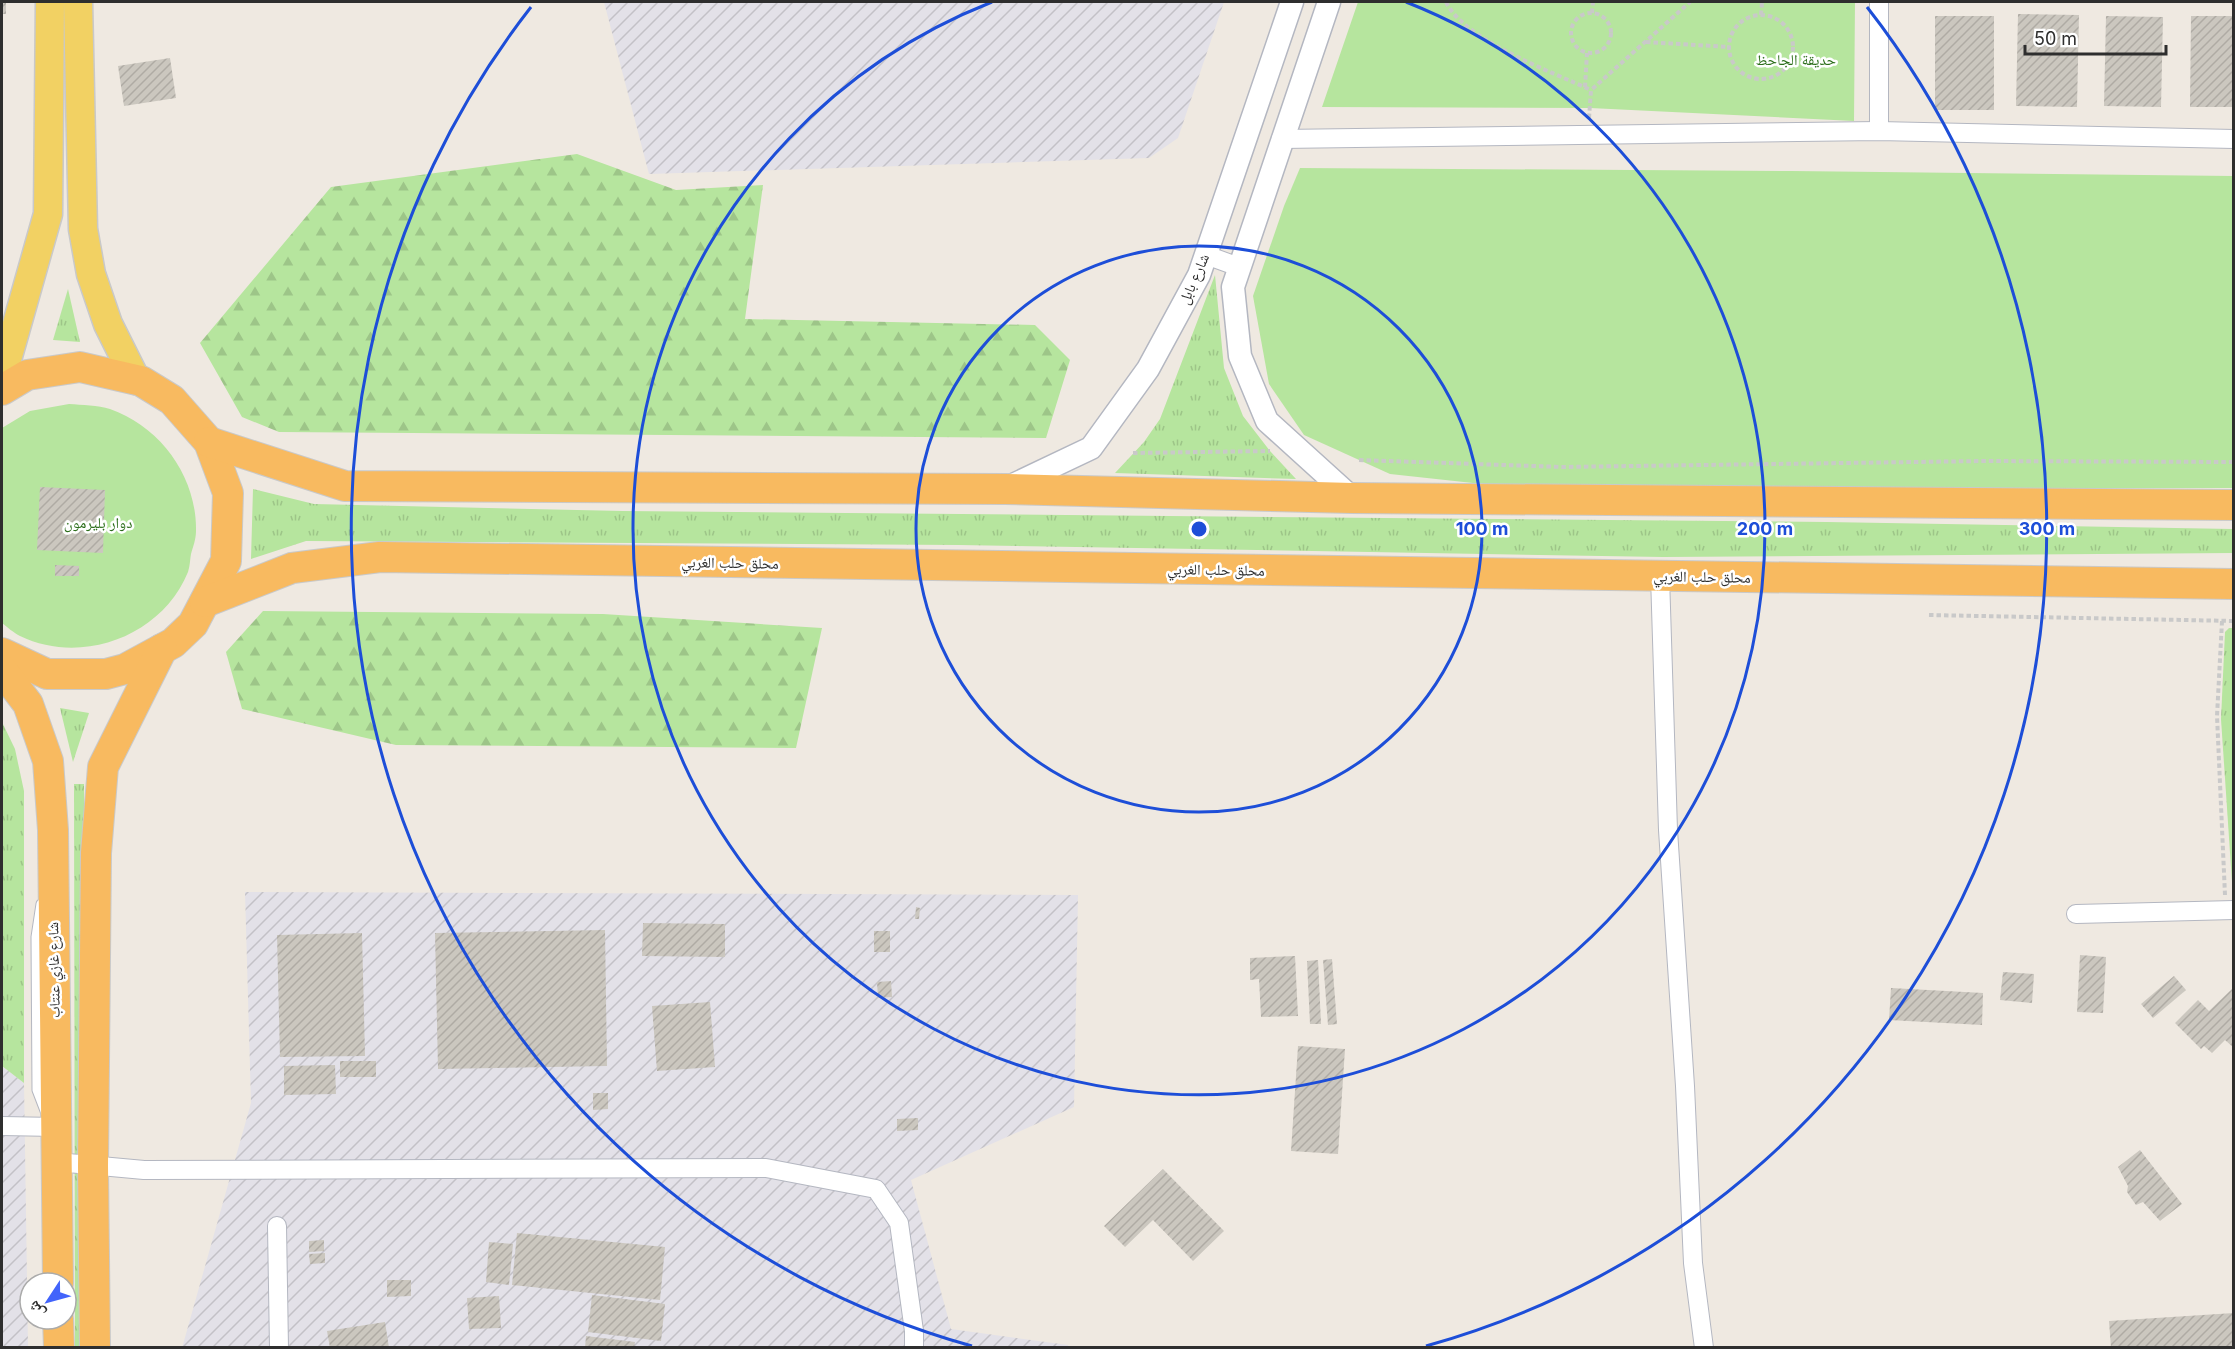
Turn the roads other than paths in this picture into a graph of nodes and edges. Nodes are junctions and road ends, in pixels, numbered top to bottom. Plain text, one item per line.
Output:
1 (50, 2) edge
2 (78, 2) edge
3 (1292, 2) edge
4 (1329, 2) edge
5 (1880, 2) edge
6 (1880, 131) junction
7 (1281, 139) junction
8 (2234, 139) edge
9 (1206, 255) junction
10 (1239, 267) junction
11 (2, 365) edge
12 (136, 380) junction
13 (2, 390) edge
14 (209, 442) junction
15 (1005, 489) junction
16 (1352, 498) junction
17 (2234, 505) edge
18 (1660, 576) junction
19 (2234, 584) edge
20 (205, 602) junction
21 (162, 649) junction
22 (2, 653) edge
23 (2, 670) edge
24 (2229, 910) edge
25 (2076, 914) dead end
26 (2, 1126) edge
27 (56, 1127) junction
28 (57, 1162) junction
29 (97, 1190) junction
30 (277, 1226) dead end
31 (58, 1271) edge
32 (58, 1331) edge
33 (59, 1347) edge
34 (95, 1347) edge
35 (279, 1347) edge
36 (914, 1347) edge
37 (1704, 1347) edge

1 - 11 main road
2 - 12 main road
3 - 9 street, شارع بابل
4 - 7 street
5 - 6 street
6 - 7 street
6 - 8 street
7 - 10 street
9 - 10 street
9 - 15 street, شارع بابل
10 - 16 street
12 - 13 highway
12 - 14 highway
14 - 15 highway
14 - 20 highway
15 - 16 highway
16 - 17 highway
18 - 19 highway, محلق حلب الغربي
18 - 20 highway, محلق حلب الغربي
18 - 37 street
20 - 21 highway
21 - 22 highway
21 - 29 highway
23 - 27 highway, شارع غازي عنتاب
24 - 25 street
26 - 27 street
27 - 28 highway, شارع غازي عنتاب
28 - 29 street
28 - 31 highway, شارع غازي عنتاب
29 - 34 highway
29 - 36 street
30 - 35 street
32 - 33 highway

